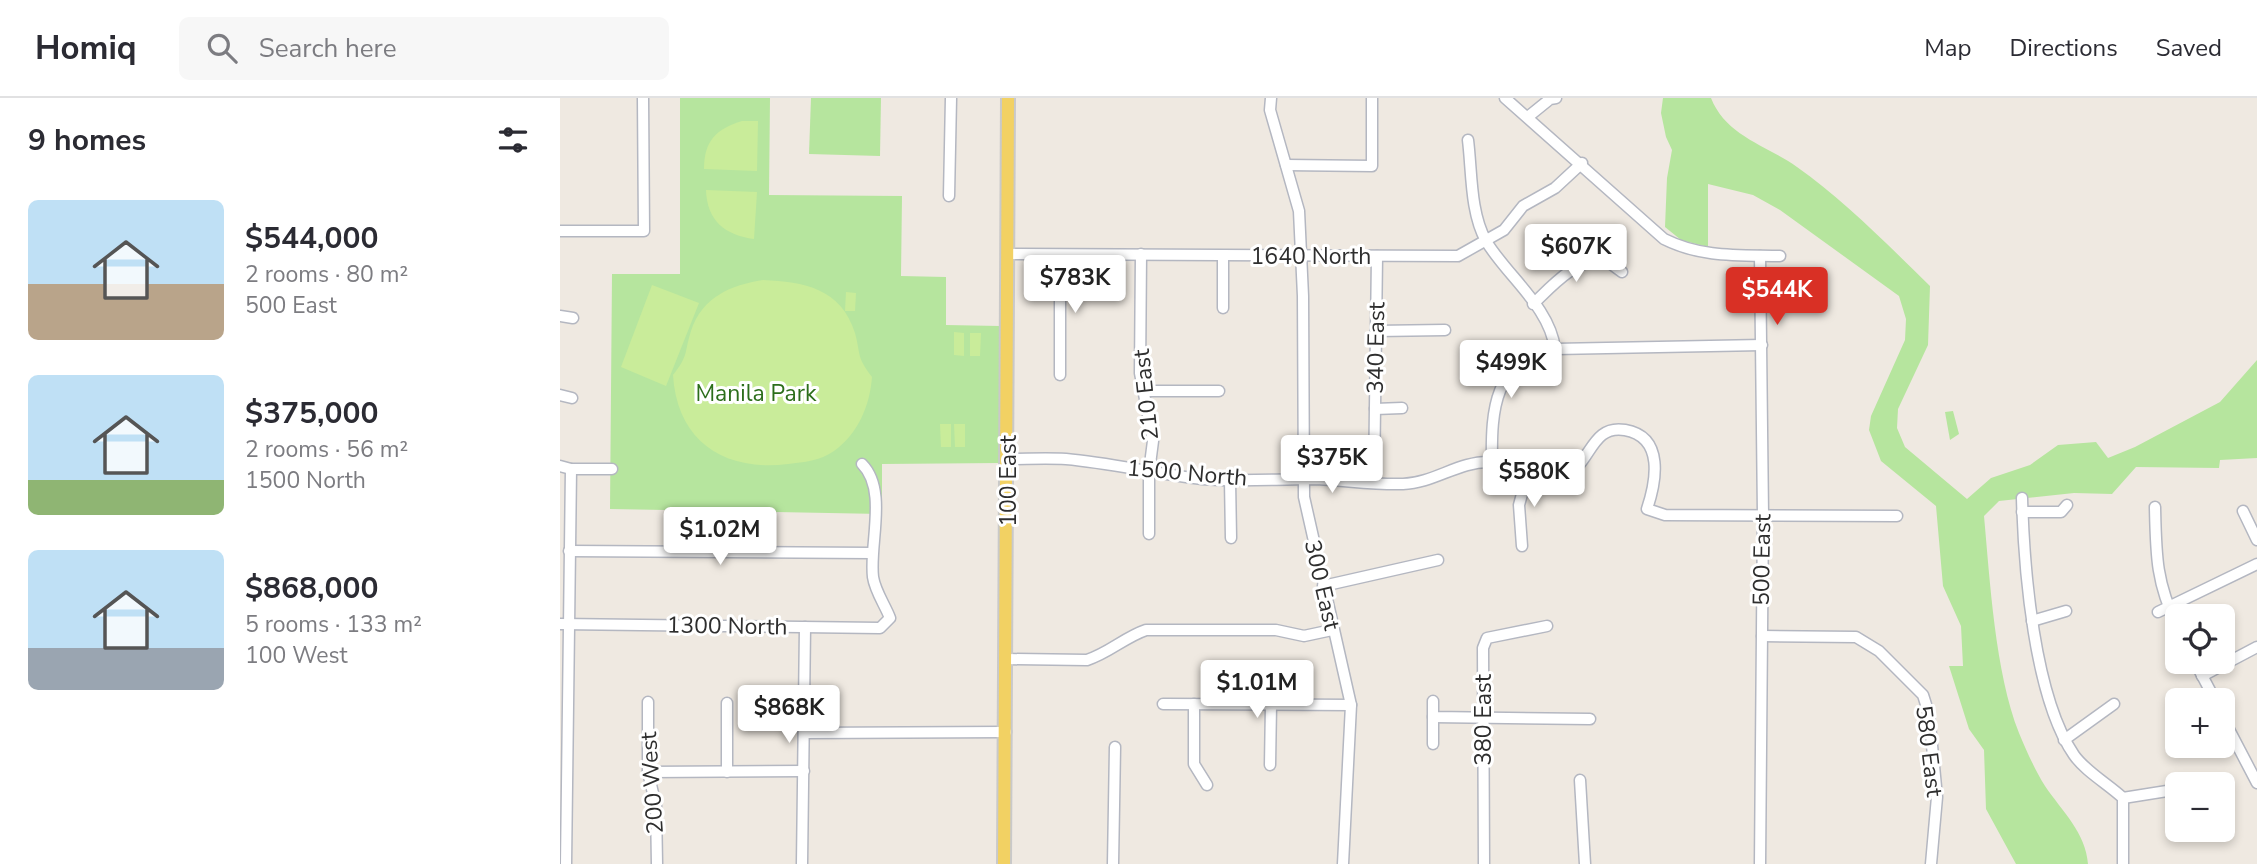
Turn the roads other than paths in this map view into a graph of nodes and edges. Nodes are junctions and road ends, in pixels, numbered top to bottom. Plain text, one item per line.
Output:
1 (643, 98) edge
2 (951, 98) edge
3 (1008, 98) edge
4 (1270, 98) edge
5 (1372, 98) edge
6 (1505, 98) edge
7 (1556, 98) edge
8 (1528, 116) junction
9 (1468, 140) dead end
10 (1582, 163) junction
11 (1286, 165) junction
12 (949, 196) dead end
13 (560, 231) edge
14 (1486, 241) junction
15 (1008, 254) junction
16 (1140, 254) junction
17 (1060, 255) junction
18 (1299, 256) junction
19 (1377, 256) junction
20 (1760, 256) junction
21 (1780, 256) dead end
22 (1223, 257) junction
23 (1622, 272) dead end
24 (1533, 304) junction
25 (1223, 308) dead end
26 (560, 316) edge
27 (573, 318) dead end
28 (1445, 330) dead end
29 (1376, 331) junction
30 (1762, 345) junction
31 (1555, 349) junction
32 (1060, 374) dead end
33 (1143, 391) junction
34 (1219, 391) dead end
35 (560, 395) edge
36 (572, 398) dead end
37 (1402, 408) dead end
38 (1375, 409) junction
39 (1007, 459) junction
40 (1492, 462) junction
41 (862, 464) dead end
42 (560, 466) edge
43 (571, 469) junction
44 (611, 469) dead end
45 (1149, 472) junction
46 (1528, 472) junction
47 (1303, 479) junction
48 (1230, 480) junction
49 (1374, 482) junction
50 (2022, 498) dead end
51 (2067, 505) dead end
52 (2155, 507) dead end
53 (2244, 511) dead end
54 (2022, 512) junction
55 (1763, 515) junction
56 (1897, 516) dead end
57 (1149, 534) dead end
58 (1231, 538) dead end
59 (2257, 540) edge
60 (1522, 546) dead end
61 (569, 551) junction
62 (872, 552) junction
63 (1437, 560) dead end
64 (2257, 564) edge
65 (1323, 586) junction
66 (2163, 610) joint
67 (2066, 611) dead end
68 (2032, 621) junction
69 (564, 624) edge
70 (1548, 626) dead end
71 (805, 627) junction
72 (1332, 630) junction
73 (1762, 636) junction
74 (2257, 647) edge
75 (1006, 659) junction
76 (2202, 676) joint
77 (2208, 688) edge
78 (1433, 701) dead end
79 (648, 702) dead end
80 (727, 703) dead end
81 (1163, 704) dead end
82 (1194, 704) junction
83 (2114, 704) dead end
84 (1271, 705) junction
85 (1351, 705) junction
86 (1433, 717) junction
87 (1484, 718) junction
88 (1590, 719) dead end
89 (1006, 732) junction
90 (804, 733) junction
91 (2064, 740) junction
92 (2235, 741) edge
93 (1433, 744) dead end
94 (1115, 747) dead end
95 (1270, 765) dead end
96 (804, 771) junction
97 (648, 772) junction
98 (727, 772) junction
99 (1580, 780) dead end
100 (2257, 783) edge
101 (1207, 785) dead end
102 (2165, 790) edge
103 (2123, 798) junction
104 (566, 864) edge
105 (657, 864) edge
106 (802, 864) edge
107 (1004, 864) edge
108 (1113, 864) edge
109 (1343, 864) edge
110 (1483, 864) edge
111 (1585, 864) edge
112 (1760, 864) edge
113 (1931, 864) edge
114 (2123, 864) edge

1 - 13 street
2 - 12 street
3 - 15 main road, 100 East
4 - 11 street, 300 East
5 - 11 street
6 - 8 street
7 - 8 street
8 - 10 street
9 - 14 street
10 - 14 street, 1640 North
10 - 20 street
11 - 18 street, 300 East
14 - 19 street, 1640 North
14 - 24 street
15 - 17 street, 1640 North
15 - 39 main road, 100 East
16 - 17 street, 1640 North
16 - 22 street, 1640 North
16 - 33 street, 210 East
17 - 32 street
18 - 19 street, 1640 North
18 - 22 street, 1640 North
18 - 47 street, 300 East
19 - 29 street, 340 East
20 - 21 street
20 - 30 street, 500 East
22 - 25 street
23 - 24 street
24 - 31 street
26 - 27 street
28 - 29 street
29 - 38 street, 340 East
30 - 31 street
30 - 55 street, 500 East
31 - 40 street
33 - 34 street
33 - 45 street, 210 East
35 - 36 street
37 - 38 street
38 - 49 street, 340 East
39 - 45 street, 1500 North
39 - 75 main road, 100 East
40 - 46 street, 1500 North
40 - 49 street, 1500 North
41 - 62 street
42 - 43 street
43 - 44 street
43 - 61 street
45 - 48 street, 1500 North
45 - 57 street, 210 East
46 - 55 street, 1500 North
46 - 60 street
47 - 48 street, 1500 North
47 - 49 street, 1500 North
47 - 65 street, 300 East
48 - 58 street
50 - 54 street
51 - 54 street
52 - 66 street
53 - 59 street
54 - 68 street
55 - 56 street
55 - 73 street, 500 East
61 - 62 street
61 - 69 street
62 - 71 street, 1300 North
63 - 65 street
64 - 66 street
65 - 72 street, 300 East
67 - 68 street
68 - 91 street
69 - 71 street, 1300 North
69 - 104 street
70 - 87 street, 380 East
71 - 90 street
72 - 75 street
72 - 85 street, 300 East
73 - 112 street, 500 East
73 - 113 street, 580 East
74 - 76 street
75 - 89 main road, 100 East
76 - 77 street
78 - 86 street
79 - 97 street, 200 West
80 - 98 street
81 - 82 street
82 - 84 street
82 - 101 street
83 - 91 street
84 - 85 street
84 - 95 street
85 - 109 street, 300 East
86 - 87 street
86 - 93 street
87 - 88 street
87 - 110 street, 380 East
89 - 90 street
89 - 107 main road, 100 East
90 - 96 street
91 - 103 street
92 - 100 street
94 - 108 street
96 - 98 street
96 - 106 street
97 - 98 street
97 - 105 street, 200 West
99 - 111 street
102 - 103 street
103 - 114 street

